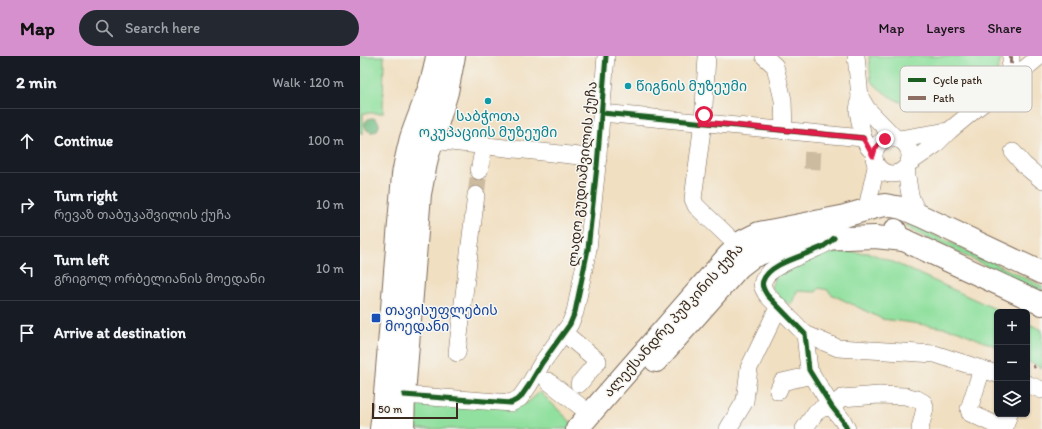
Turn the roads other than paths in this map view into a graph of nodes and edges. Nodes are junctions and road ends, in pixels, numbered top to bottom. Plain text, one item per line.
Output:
1 (437, 56) edge
2 (454, 56) edge
3 (606, 56) edge
4 (764, 56) edge
5 (856, 56) edge
6 (1040, 56) edge
7 (707, 57) dead end
8 (1019, 59) edge
9 (1010, 66) edge
10 (1028, 66) edge
11 (860, 97) junction
12 (973, 112) edge
13 (602, 113) junction
14 (703, 122) junction
15 (784, 131) junction
16 (949, 131) junction
17 (863, 138) junction
18 (898, 139) junction
19 (432, 140) junction
20 (484, 146) junction
21 (1013, 152) dead end
22 (598, 158) junction
23 (875, 161) junction
24 (908, 166) junction
25 (479, 171) tunnel mouth
26 (1042, 180) edge
27 (476, 195) tunnel mouth
28 (864, 211) junction
29 (920, 216) junction
30 (834, 238) junction
31 (904, 240) junction
32 (736, 247) junction
33 (1042, 273) edge
34 (1042, 304) edge
35 (779, 306) junction
36 (564, 333) junction
37 (805, 334) junction
38 (457, 353) dead end
39 (990, 372) edge
40 (812, 375) junction
41 (548, 381) dead end
42 (579, 384) dead end
43 (1030, 385) edge
44 (1042, 390) edge
45 (778, 391) dead end
46 (404, 395) junction
47 (832, 407) junction
48 (1008, 417) edge
49 (587, 424) edge
50 (381, 429) edge
51 (403, 429) edge
52 (728, 429) edge
53 (804, 429) edge
54 (847, 429) edge
55 (920, 429) edge
56 (1004, 429) edge

1 - 50 main road
2 - 19 main road
3 - 13 street, ლადო გუდიაშვილის ქუჩა
4 - 15 street
5 - 11 street
6 - 10 street
7 - 14 street
8 - 9 street
11 - 17 street
11 - 18 street
12 - 16 street
13 - 14 street
13 - 22 street, ლადო გუდიაშვილის ქუჩა
14 - 15 street
14 - 32 street
15 - 17 street
16 - 18 street
16 - 24 street
17 - 23 street
18 - 23 street
18 - 24 street
19 - 20 street
19 - 46 main road
20 - 22 street
20 - 25 street
21 - 26 street
22 - 36 street, ლადო გუდიაშვილის ქუჩა
23 - 24 street
23 - 28 street
24 - 29 street
27 - 38 street
28 - 29 main road, ალექსანდრე პუშკინის ქუჩა
28 - 32 main road, ალექსანდრე პუშკინის ქუჩა
29 - 31 main road
29 - 33 main road, ალექსანდრე პუშკინის ქუჩა
30 - 31 main road, ალექსანდრე პუშკინის ქუჩა
30 - 35 street
30 - 49 main road, ალექსანდრე პუშკინის ქუჩა
31 - 34 main road, ალექსანდრე პუშკინის ქუჩა
32 - 49 main road, ალექსანდრე პუშკინის ქუჩა
35 - 37 street
35 - 52 street
36 - 42 street
36 - 46 street, ლადო გუდიაშვილის ქუჩა
37 - 39 street
37 - 40 street
39 - 56 street
40 - 45 street
40 - 47 street
41 - 49 street
43 - 44 street
46 - 51 main road
47 - 53 street
47 - 54 street
47 - 55 street
48 - 56 street

